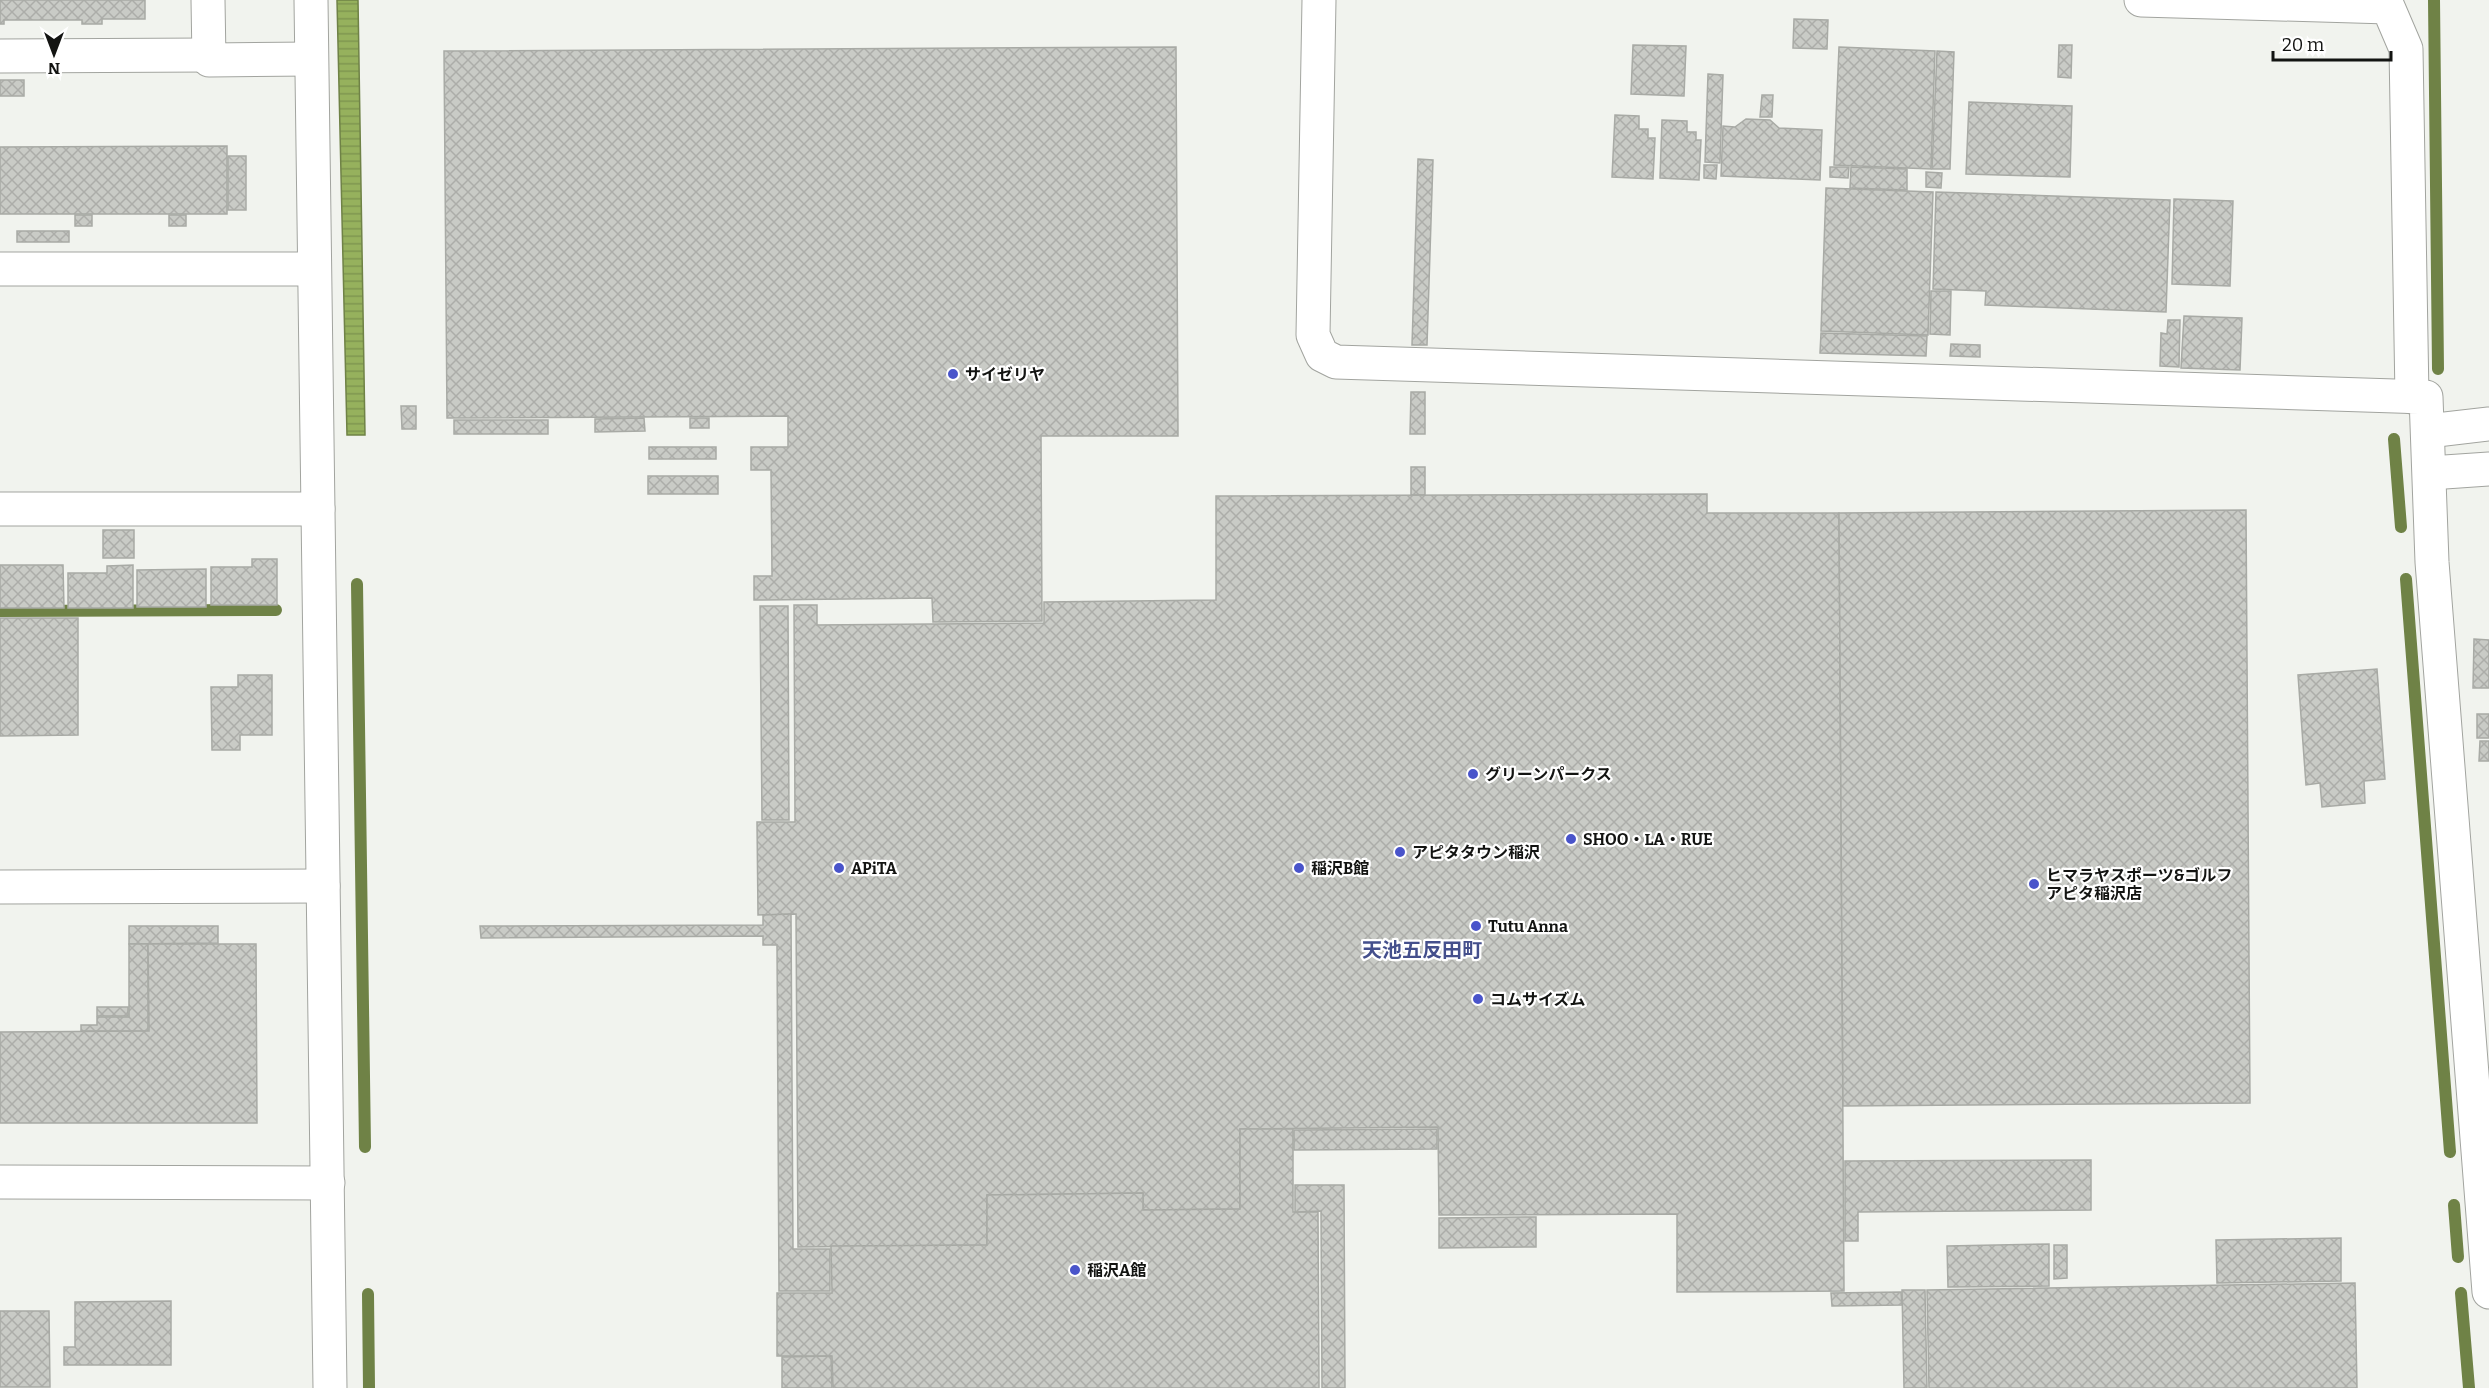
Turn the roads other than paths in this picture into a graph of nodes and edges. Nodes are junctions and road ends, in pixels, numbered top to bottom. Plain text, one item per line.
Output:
1 (208, 0) edge
2 (310, 0) edge
3 (1319, 0) edge
4 (2141, 0) edge
5 (209, 55) junction
6 (0, 56) edge
7 (311, 59) junction
8 (0, 269) edge
9 (314, 269) junction
10 (2412, 397) junction
11 (2489, 424) edge
12 (2428, 431) junction
13 (2489, 469) edge
14 (2430, 473) junction
15 (0, 509) edge
16 (318, 509) junction
17 (323, 886) junction
18 (0, 887) edge
19 (2481, 1098) edge
20 (0, 1182) edge
21 (328, 1183) junction
22 (2489, 1292) edge
23 (330, 1388) edge

1 - 5 street
2 - 7 street
3 - 10 street
4 - 10 street
5 - 6 street
5 - 7 street
7 - 9 street
8 - 9 street
9 - 16 street
10 - 12 street
11 - 12 street
12 - 14 street
13 - 14 street
14 - 19 street
15 - 16 street
16 - 17 street
17 - 18 street
17 - 21 street
19 - 22 street
20 - 21 street
21 - 23 street

